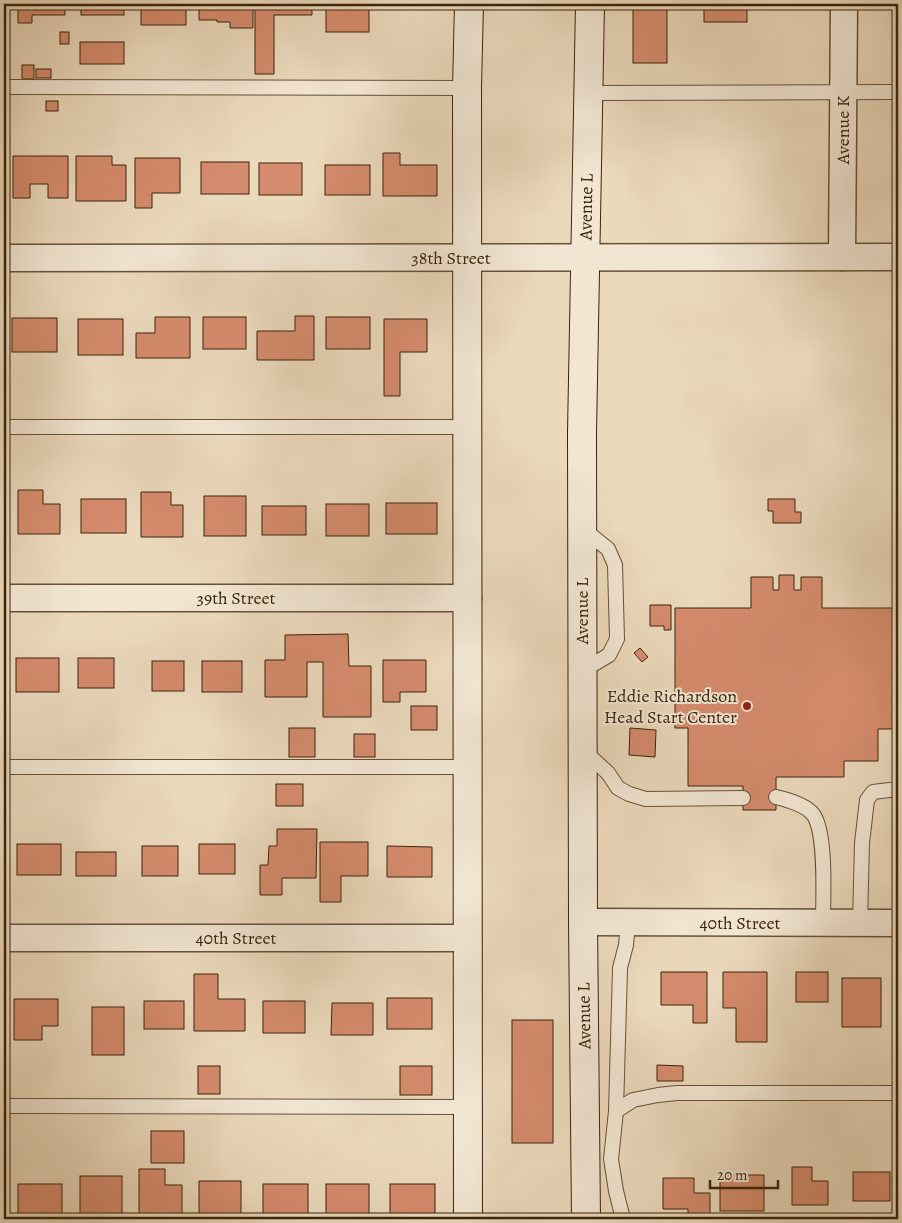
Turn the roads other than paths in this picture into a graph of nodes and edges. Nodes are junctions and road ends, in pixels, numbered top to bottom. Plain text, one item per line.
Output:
1 (469, 4) edge
2 (590, 4) edge
3 (844, 4) edge
4 (4, 87) edge
5 (467, 88) junction
6 (843, 92) junction
7 (898, 92) edge
8 (589, 93) junction
9 (842, 257) junction
10 (898, 257) edge
11 (4, 258) edge
12 (467, 258) junction
13 (585, 259) junction
14 (4, 427) edge
15 (467, 427) junction
16 (4, 598) edge
17 (468, 598) junction
18 (582, 750) junction
19 (4, 767) edge
20 (468, 767) junction
21 (898, 789) edge
22 (776, 797) dead end
23 (743, 798) dead end
24 (583, 922) junction
25 (628, 922) junction
26 (824, 923) junction
27 (860, 923) junction
28 (898, 923) edge
29 (4, 938) edge
30 (468, 938) junction
31 (898, 1093) edge
32 (4, 1106) edge
33 (468, 1107) junction
34 (616, 1111) junction
35 (468, 1219) edge
36 (586, 1219) edge
37 (624, 1219) edge

1 - 5 street
2 - 8 street, Avenue L
3 - 6 street, Avenue K
4 - 5 lane
5 - 12 street
6 - 7 lane
6 - 8 lane
6 - 9 street, Avenue K
8 - 13 street, Avenue L
9 - 10 street, 38th Street
9 - 13 street, 38th Street
11 - 12 street, 38th Street
12 - 13 street, 38th Street
12 - 15 street
13 - 18 street, Avenue L
14 - 15 lane
15 - 17 street
16 - 17 street, 39th Street
17 - 20 street
18 - 23 lane
18 - 24 street, Avenue L
19 - 20 lane
20 - 30 street
21 - 27 lane
22 - 26 lane
24 - 25 street, 40th Street
24 - 36 street, Avenue L
25 - 26 street, 40th Street
25 - 34 lane
26 - 27 street, 40th Street
27 - 28 street, 40th Street
29 - 30 street, 40th Street
30 - 33 street
31 - 34 lane
32 - 33 lane
33 - 35 street
34 - 37 lane

